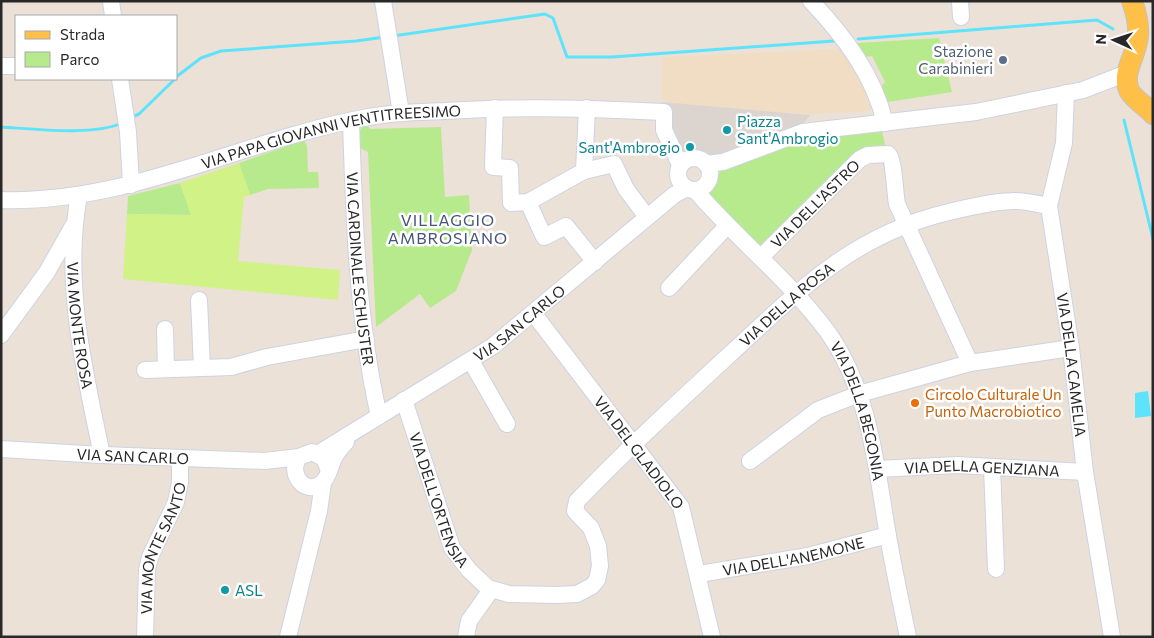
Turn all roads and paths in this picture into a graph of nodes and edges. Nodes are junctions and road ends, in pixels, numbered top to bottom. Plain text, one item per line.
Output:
1 (111, 1) edge
2 (383, 1) edge
3 (811, 1) edge
4 (1132, 1) edge
5 (113, 15) edge
6 (1, 66) edge
7 (15, 66) edge
8 (120, 80) edge
9 (1128, 82) junction
10 (1066, 93) junction
11 (496, 108) junction
12 (587, 108) junction
13 (1150, 110) edge
14 (401, 113) junction
15 (352, 121) junction
16 (885, 123) junction
17 (584, 171) junction
18 (690, 175) junction
19 (131, 185) junction
20 (78, 195) junction
21 (1, 200) edge
22 (528, 202) junction
23 (1049, 206) junction
24 (647, 217) junction
25 (906, 224) junction
26 (73, 226) junction
27 (727, 226) junction
28 (761, 257) junction
29 (595, 262) junction
30 (47, 272) junction
31 (74, 276) junction
32 (669, 288) dead end
33 (796, 294) junction
34 (199, 300) dead end
35 (534, 314) junction
36 (165, 329) dead end
37 (1, 335) edge
38 (366, 339) junction
39 (1071, 348) junction
40 (471, 361) junction
41 (970, 363) junction
42 (202, 368) junction
43 (166, 369) junction
44 (145, 370) dead end
45 (859, 394) junction
46 (404, 400) junction
47 (379, 416) junction
48 (507, 424) dead end
49 (352, 435) junction
50 (632, 444) junction
51 (1, 449) edge
52 (319, 454) junction
53 (102, 455) junction
54 (300, 457) junction
55 (180, 458) junction
56 (265, 461) junction
57 (750, 461) dead end
58 (992, 467) junction
59 (878, 469) junction
60 (1086, 472) junction
61 (295, 475) junction
62 (321, 480) junction
63 (888, 535) junction
64 (996, 569) dead end
65 (699, 574) junction
66 (491, 590) junction
67 (145, 637) edge
68 (288, 637) edge
69 (466, 637) edge
70 (712, 637) edge
71 (908, 637) edge
72 (1112, 637) edge

1 - 5 street
2 - 14 street
3 - 16 street
4 - 9 main road
6 - 7 street
8 - 19 street
9 - 10 street
9 - 13 main road
10 - 16 street
10 - 23 street, VIA DELLA CAMELIA
11 - 12 street, VIA PAPA GIOVANNI VENTITREESIMO
11 - 14 street, VIA PAPA GIOVANNI VENTITREESIMO
11 - 22 street
12 - 17 street
12 - 18 street, VIA PAPA GIOVANNI VENTITREESIMO
14 - 15 street, VIA PAPA GIOVANNI VENTITREESIMO
15 - 19 street, VIA PAPA GIOVANNI VENTITREESIMO
15 - 38 street, VIA CARDINALE SCHUSTER
16 - 18 street
17 - 22 street
17 - 24 street
18 - 24 street, VIA SAN CARLO
18 - 27 street, VIA DELLA BEGONIA
19 - 20 street, VIA PAPA GIOVANNI VENTITREESIMO
20 - 21 street, VIA PAPA GIOVANNI VENTITREESIMO
20 - 26 street, VIA MONTE ROSA
22 - 29 street
23 - 25 street, VIA DELLA ROSA
23 - 39 street, VIA DELLA CAMELIA
24 - 29 street, VIA SAN CARLO
25 - 28 street, VIA DELL'ASTRO
25 - 33 street, VIA DELLA ROSA
25 - 41 street
26 - 30 street
26 - 31 street, VIA MONTE ROSA
27 - 28 street, VIA DELLA BEGONIA
27 - 32 street
28 - 33 street, VIA DELLA BEGONIA
29 - 35 street, VIA SAN CARLO
30 - 31 street
30 - 37 street
31 - 53 street, VIA MONTE ROSA
33 - 45 street, VIA DELLA BEGONIA
33 - 50 street, VIA DELLA ROSA
34 - 42 street
35 - 40 street, VIA SAN CARLO
35 - 50 street, VIA DEL GLADIOLO
36 - 43 street
38 - 42 street
38 - 47 street, VIA CARDINALE SCHUSTER
39 - 41 street
39 - 60 street, VIA DELLA CAMELIA
40 - 46 street, VIA SAN CARLO
40 - 48 street
41 - 45 street
42 - 43 street
43 - 44 street
45 - 57 street
45 - 59 street, VIA DELLA BEGONIA
46 - 47 street, VIA SAN CARLO
46 - 66 street, VIA DELL'ORTENSIA
47 - 49 street, VIA SAN CARLO
49 - 52 street, VIA SAN CARLO
49 - 62 street, VIA SAN CARLO
50 - 65 street, VIA DEL GLADIOLO
50 - 66 street, VIA DELLA ROSA
51 - 53 street, VIA SAN CARLO
52 - 54 street
52 - 62 street
53 - 55 street, VIA SAN CARLO
54 - 56 street, VIA SAN CARLO
54 - 61 street
55 - 56 street, VIA SAN CARLO
55 - 67 street, VIA MONTE SANTO
56 - 61 street, VIA SAN CARLO
58 - 59 street, VIA DELLA GENZIANA
58 - 60 street, VIA DELLA GENZIANA
58 - 64 street
59 - 63 street, VIA DELLA BEGONIA
60 - 72 street, VIA DELLA CAMELIA
61 - 62 street
62 - 68 street, VIA SAN CARLO
63 - 65 street, VIA DELL'ANEMONE
63 - 71 street, VIA DELLA BEGONIA
65 - 70 street, VIA DEL GLADIOLO
66 - 69 street

